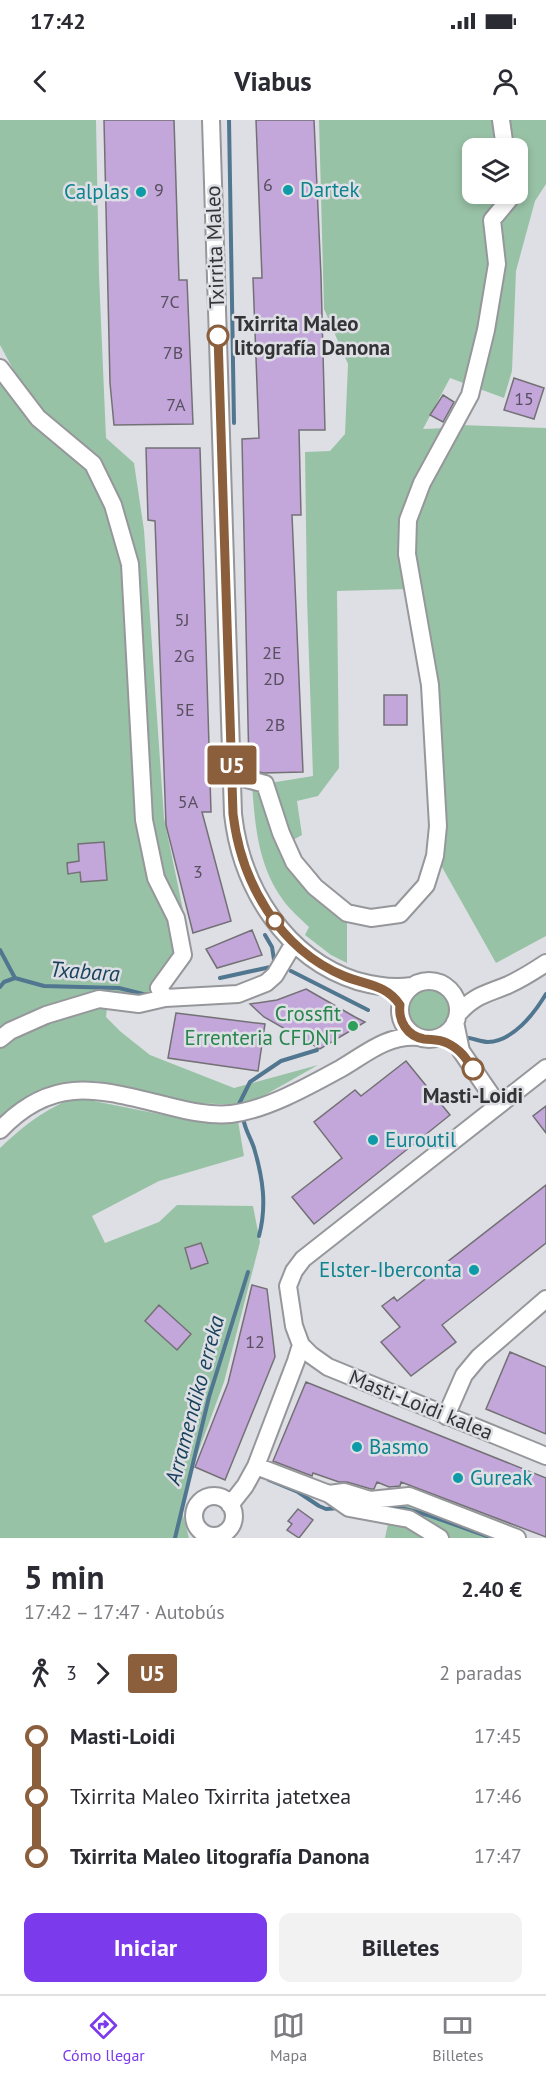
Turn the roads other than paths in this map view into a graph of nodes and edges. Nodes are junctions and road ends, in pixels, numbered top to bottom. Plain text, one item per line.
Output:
1 (211, 120) edge
2 (501, 120) edge
3 (504, 138) edge
4 (505, 204) edge
5 (0, 368) edge
6 (232, 775) junction
7 (294, 943) junction
8 (546, 963) edge
9 (380, 986) junction
10 (412, 986) junction
11 (446, 987) junction
12 (481, 994) junction
13 (165, 998) junction
14 (400, 1012) junction
15 (457, 1018) junction
16 (418, 1037) junction
17 (0, 1039) edge
18 (436, 1039) junction
19 (380, 1044) junction
20 (461, 1052) junction
21 (546, 1068) edge
22 (498, 1105) junction
23 (0, 1130) edge
24 (546, 1299) edge
25 (301, 1345) junction
26 (447, 1416) junction
27 (546, 1456) edge
28 (256, 1466) junction
29 (329, 1494) junction
30 (230, 1505) junction
31 (206, 1537) edge
32 (441, 1538) edge
33 (517, 1538) edge

1 - 6 street, Txirrita Maleo
2 - 3 street
4 - 6 street
5 - 13 street
6 - 7 street, Txirrita Maleo
7 - 9 street, Txirrita Maleo
7 - 13 street
8 - 12 street
9 - 10 street, Txirrita Maleo
9 - 14 street, Txirrita Maleo
10 - 11 street
10 - 14 street
11 - 12 street
11 - 15 street
12 - 15 street
13 - 17 street
14 - 16 street
14 - 19 street
15 - 18 street
15 - 20 street
16 - 18 street
16 - 19 street
18 - 20 street
19 - 23 street
20 - 22 street
21 - 22 street
22 - 25 street
24 - 26 street
25 - 26 street, Masti-Loidi kalea
25 - 28 street
26 - 27 street, Masti-Loidi kalea
28 - 29 street
28 - 30 street
29 - 32 street
29 - 33 street
30 - 31 street
30 - 31 street

